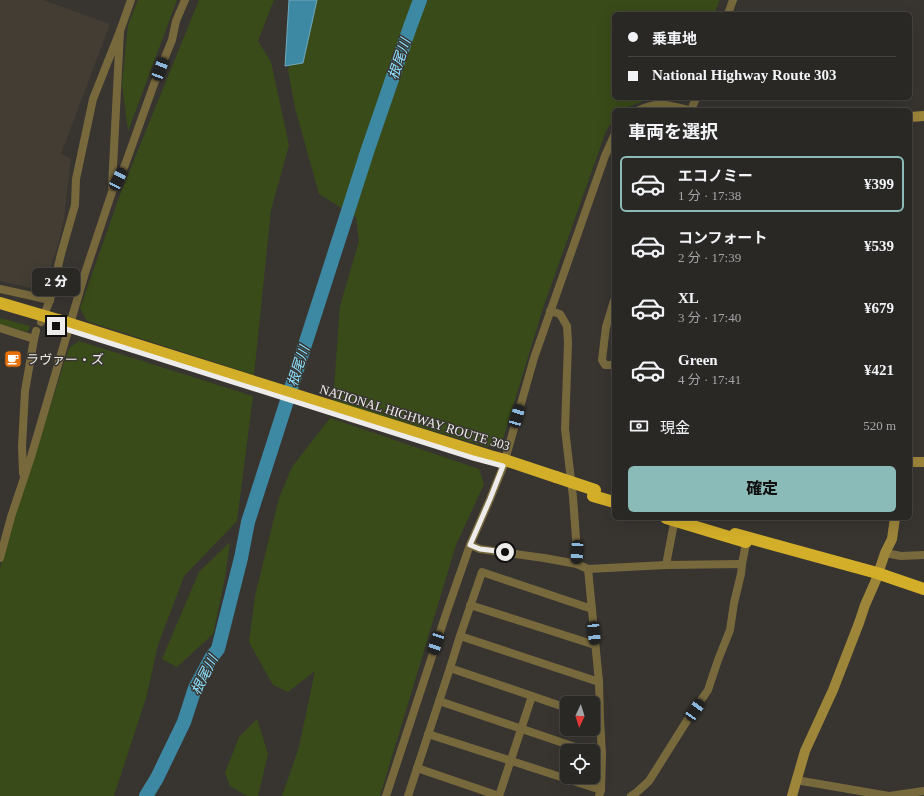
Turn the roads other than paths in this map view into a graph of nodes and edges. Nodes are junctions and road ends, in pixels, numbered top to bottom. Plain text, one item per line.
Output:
1 (131, 0) edge
2 (185, 0) edge
3 (734, 0) edge
4 (729, 12) edge
5 (120, 31) junction
6 (644, 108) edge
7 (683, 108) edge
8 (924, 116) edge
9 (912, 117) edge
10 (612, 141) edge
11 (112, 192) junction
12 (0, 289) edge
13 (50, 300) junction
14 (0, 303) edge
15 (0, 310) edge
16 (550, 311) junction
17 (41, 322) dead end
18 (611, 323) edge
19 (63, 325) junction
20 (0, 328) edge
21 (612, 365) edge
22 (912, 462) edge
23 (924, 462) edge
24 (504, 463) junction
25 (24, 478) junction
26 (555, 480) junction
27 (612, 495) edge
28 (612, 501) edge
29 (673, 520) edge
30 (675, 520) edge
31 (687, 520) edge
32 (895, 520) edge
33 (746, 540) junction
34 (470, 545) junction
35 (885, 553) junction
36 (924, 555) edge
37 (0, 558) edge
38 (576, 564) junction
39 (742, 564) junction
40 (666, 565) junction
41 (588, 569) junction
42 (876, 576) junction
43 (924, 589) edge
44 (924, 596) edge
45 (470, 605) junction
46 (592, 609) junction
47 (460, 636) junction
48 (595, 645) junction
49 (450, 668) junction
50 (599, 682) junction
51 (532, 696) junction
52 (598, 696) edge
53 (439, 701) junction
54 (560, 706) edge
55 (521, 729) junction
56 (428, 734) junction
57 (600, 736) edge
58 (565, 744) edge
59 (602, 755) joint
60 (510, 760) junction
61 (417, 768) junction
62 (796, 780) junction
63 (924, 791) edge
64 (600, 793) edge
65 (386, 796) edge
66 (408, 796) edge
67 (499, 796) edge
68 (631, 796) edge
69 (792, 796) edge

1 - 5 street
2 - 11 street
3 - 4 street
5 - 11 street
5 - 13 street
6 - 7 street
8 - 9 street
10 - 16 street
11 - 19 street
12 - 13 street
13 - 17 street
14 - 19 highway, NATIONAL HIGHWAY ROUTE 303, bridge
15 - 19 highway, NATIONAL HIGHWAY ROUTE 303
16 - 24 street
16 - 38 street
18 - 21 street
19 - 24 highway, NATIONAL HIGHWAY ROUTE 303
19 - 25 street
20 - 25 street
22 - 23 street
24 - 26 highway, NATIONAL HIGHWAY ROUTE 303
24 - 34 street
25 - 37 street
26 - 27 highway, NATIONAL HIGHWAY ROUTE 303, bridge
26 - 28 highway, NATIONAL HIGHWAY ROUTE 303
29 - 33 highway, bridge
30 - 40 street
31 - 33 highway
32 - 35 street
33 - 39 street
33 - 42 highway
34 - 38 street
34 - 65 street
35 - 36 street
35 - 42 street
38 - 41 street
39 - 40 street
39 - 68 street
40 - 41 street
41 - 46 street
42 - 43 highway
42 - 44 highway
42 - 62 street
45 - 46 street
45 - 47 street
45 - 48 street
46 - 48 street
47 - 49 street
47 - 50 street
48 - 50 street
49 - 51 street
49 - 53 street
50 - 52 street
51 - 54 street
51 - 55 street
53 - 55 street
53 - 56 street
55 - 58 street
55 - 60 street
56 - 60 street
56 - 61 street
57 - 59 street
59 - 64 street
60 - 64 street
60 - 67 street
61 - 66 street
61 - 67 street
62 - 63 street
62 - 69 street

